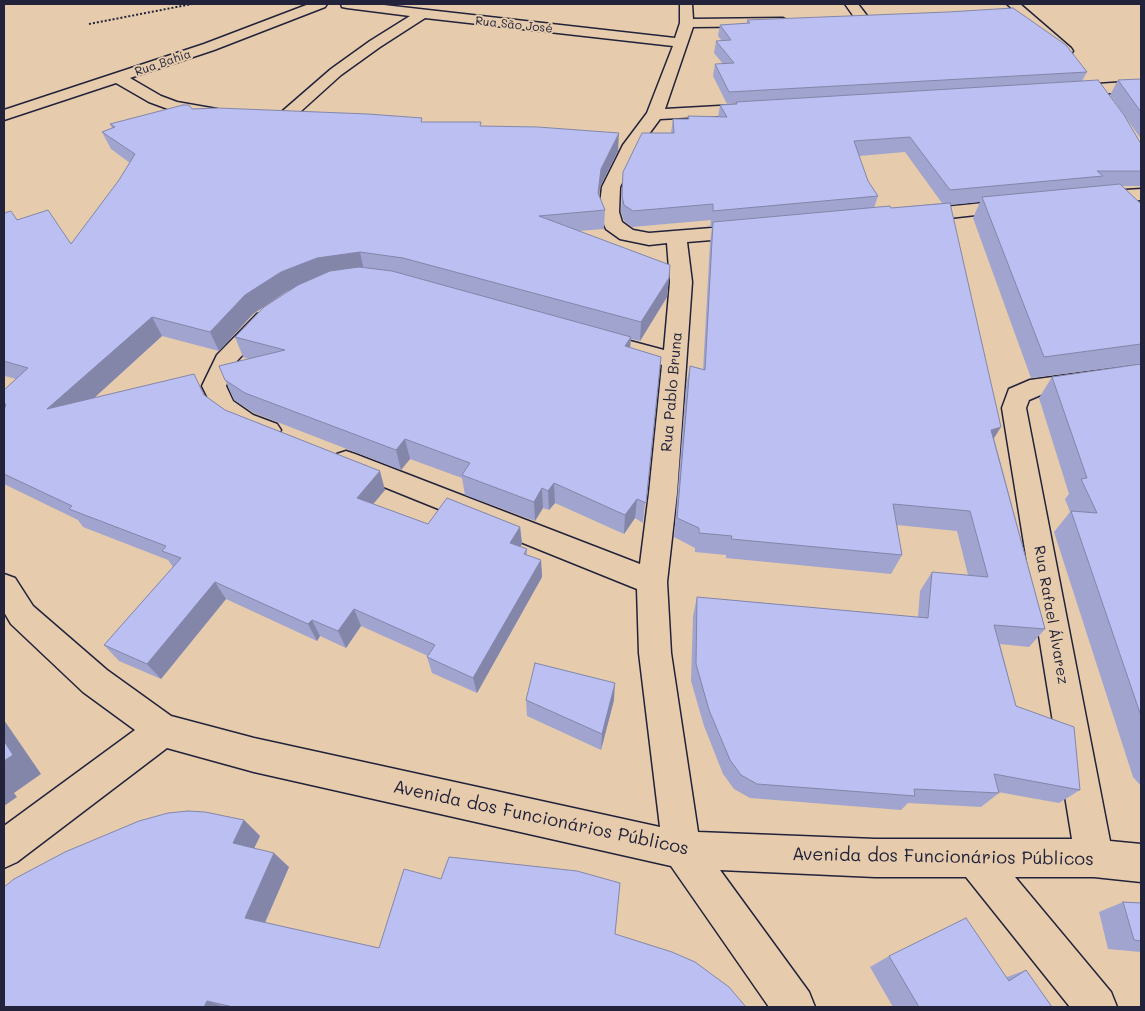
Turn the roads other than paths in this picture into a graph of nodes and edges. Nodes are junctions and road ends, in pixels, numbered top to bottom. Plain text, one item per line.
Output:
1 (320, 4) edge
2 (348, 4) edge
3 (686, 4) edge
4 (851, 4) edge
5 (1012, 10) edge
6 (423, 14) junction
7 (845, 21) edge
8 (796, 22) edge
9 (688, 23) junction
10 (681, 43) junction
11 (1076, 62) edge
12 (1086, 75) edge
13 (119, 78) junction
14 (1141, 86) edge
15 (1097, 89) junction
16 (1048, 92) edge
17 (1108, 105) edge
18 (772, 108) edge
19 (230, 114) edge
20 (654, 114) junction
21 (4, 115) edge
22 (266, 117) edge
23 (284, 118) junction
24 (304, 120) edge
25 (612, 144) edge
26 (632, 145) junction
27 (1141, 194) edge
28 (1082, 200) edge
29 (1032, 204) edge
30 (894, 218) edge
31 (765, 230) edge
32 (676, 238) junction
33 (282, 307) edge
34 (579, 334) edge
35 (674, 360) junction
36 (1141, 373) edge
37 (291, 439) edge
38 (328, 454) edge
39 (652, 582) junction
40 (4, 587) edge
41 (163, 730) junction
42 (4, 849) edge
43 (682, 850) junction
44 (974, 857) junction
45 (1094, 858) junction
46 (1141, 863) edge
47 (794, 1007) edge
48 (1096, 1007) edge

1 - 13 street, Rua Bahía
2 - 6 street, Rua São José
3 - 9 street
4 - 7 street
5 - 11 street
6 - 10 street, Rua São José
6 - 23 street
8 - 9 street
9 - 10 street
10 - 20 street
12 - 15 street
13 - 19 street
13 - 21 street, Rua Bahía
14 - 15 street
15 - 16 street
15 - 17 street
18 - 20 street
20 - 26 street
22 - 23 street
23 - 24 street
25 - 26 street
26 - 32 street
27 - 28 street
29 - 30 street
31 - 32 street
32 - 35 street, Rua Pablo Bruna
33 - 37 street
34 - 35 street
35 - 39 street, Rua Pablo Bruna
36 - 45 street, Rua Rafael Álvarez
38 - 39 street
39 - 43 street, Rua Pablo Bruna
40 - 41 street, Avenida dos Funcionários Públicos
41 - 42 street
41 - 43 street, Avenida dos Funcionários Públicos
43 - 44 street, Avenida dos Funcionários Públicos
43 - 47 street
44 - 45 street, Avenida dos Funcionários Públicos
44 - 48 street
45 - 46 street, Avenida dos Funcionários Públicos

